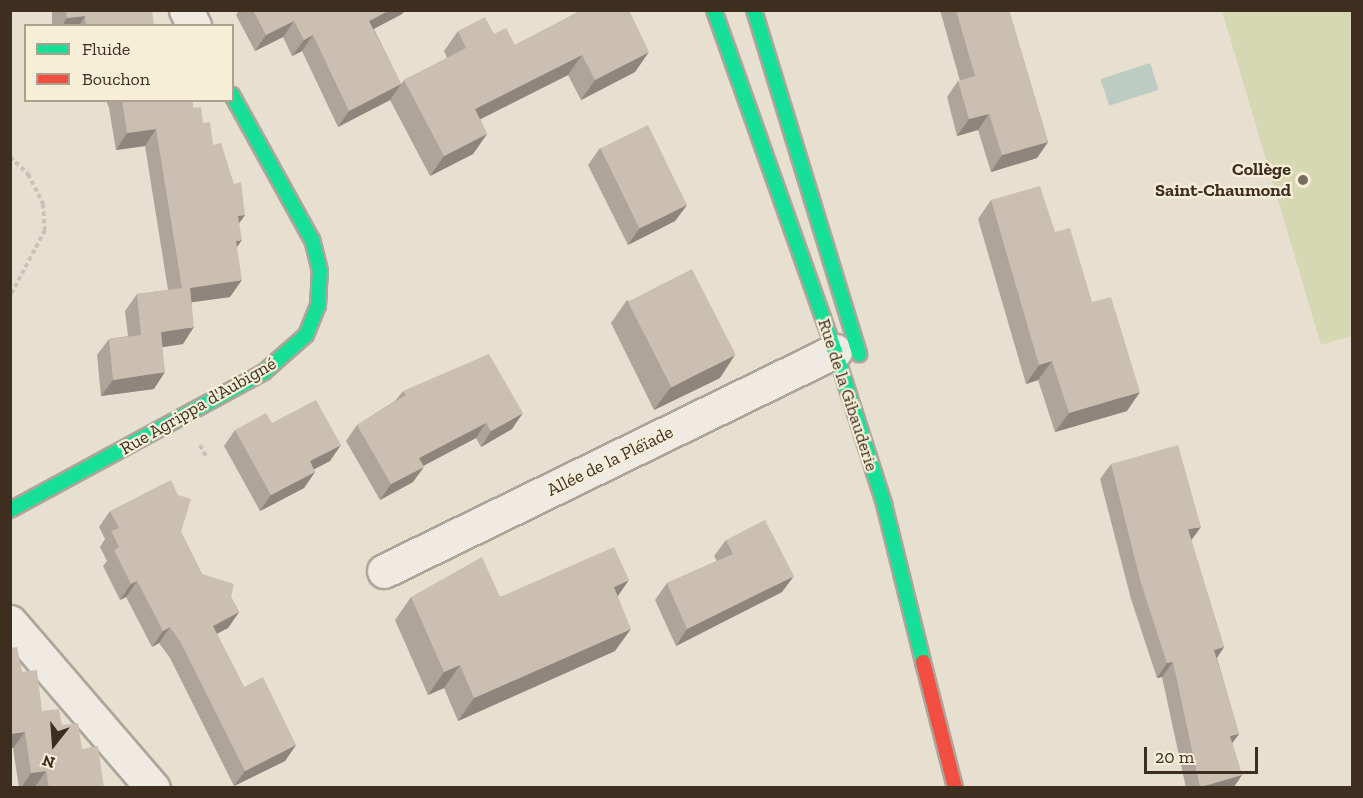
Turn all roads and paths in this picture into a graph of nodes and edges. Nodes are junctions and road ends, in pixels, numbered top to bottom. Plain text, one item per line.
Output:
1 (186, 10) edge
2 (714, 10) edge
3 (754, 10) edge
4 (193, 24) edge
5 (234, 99) edge
6 (10, 157) edge
7 (10, 296) edge
8 (849, 358) junction
9 (10, 510) edge
10 (384, 571) dead end
11 (10, 622) edge
12 (153, 788) edge
13 (955, 788) edge

1 - 4 street
2 - 8 street, Rue de la Gibauderie
3 - 8 street, Rue de la Gibauderie
5 - 9 street, Rue Agrippa d'Aubigné
6 - 7 path
8 - 10 street, Allée de la Pléïade
8 - 13 street, Rue de la Gibauderie
11 - 12 street

